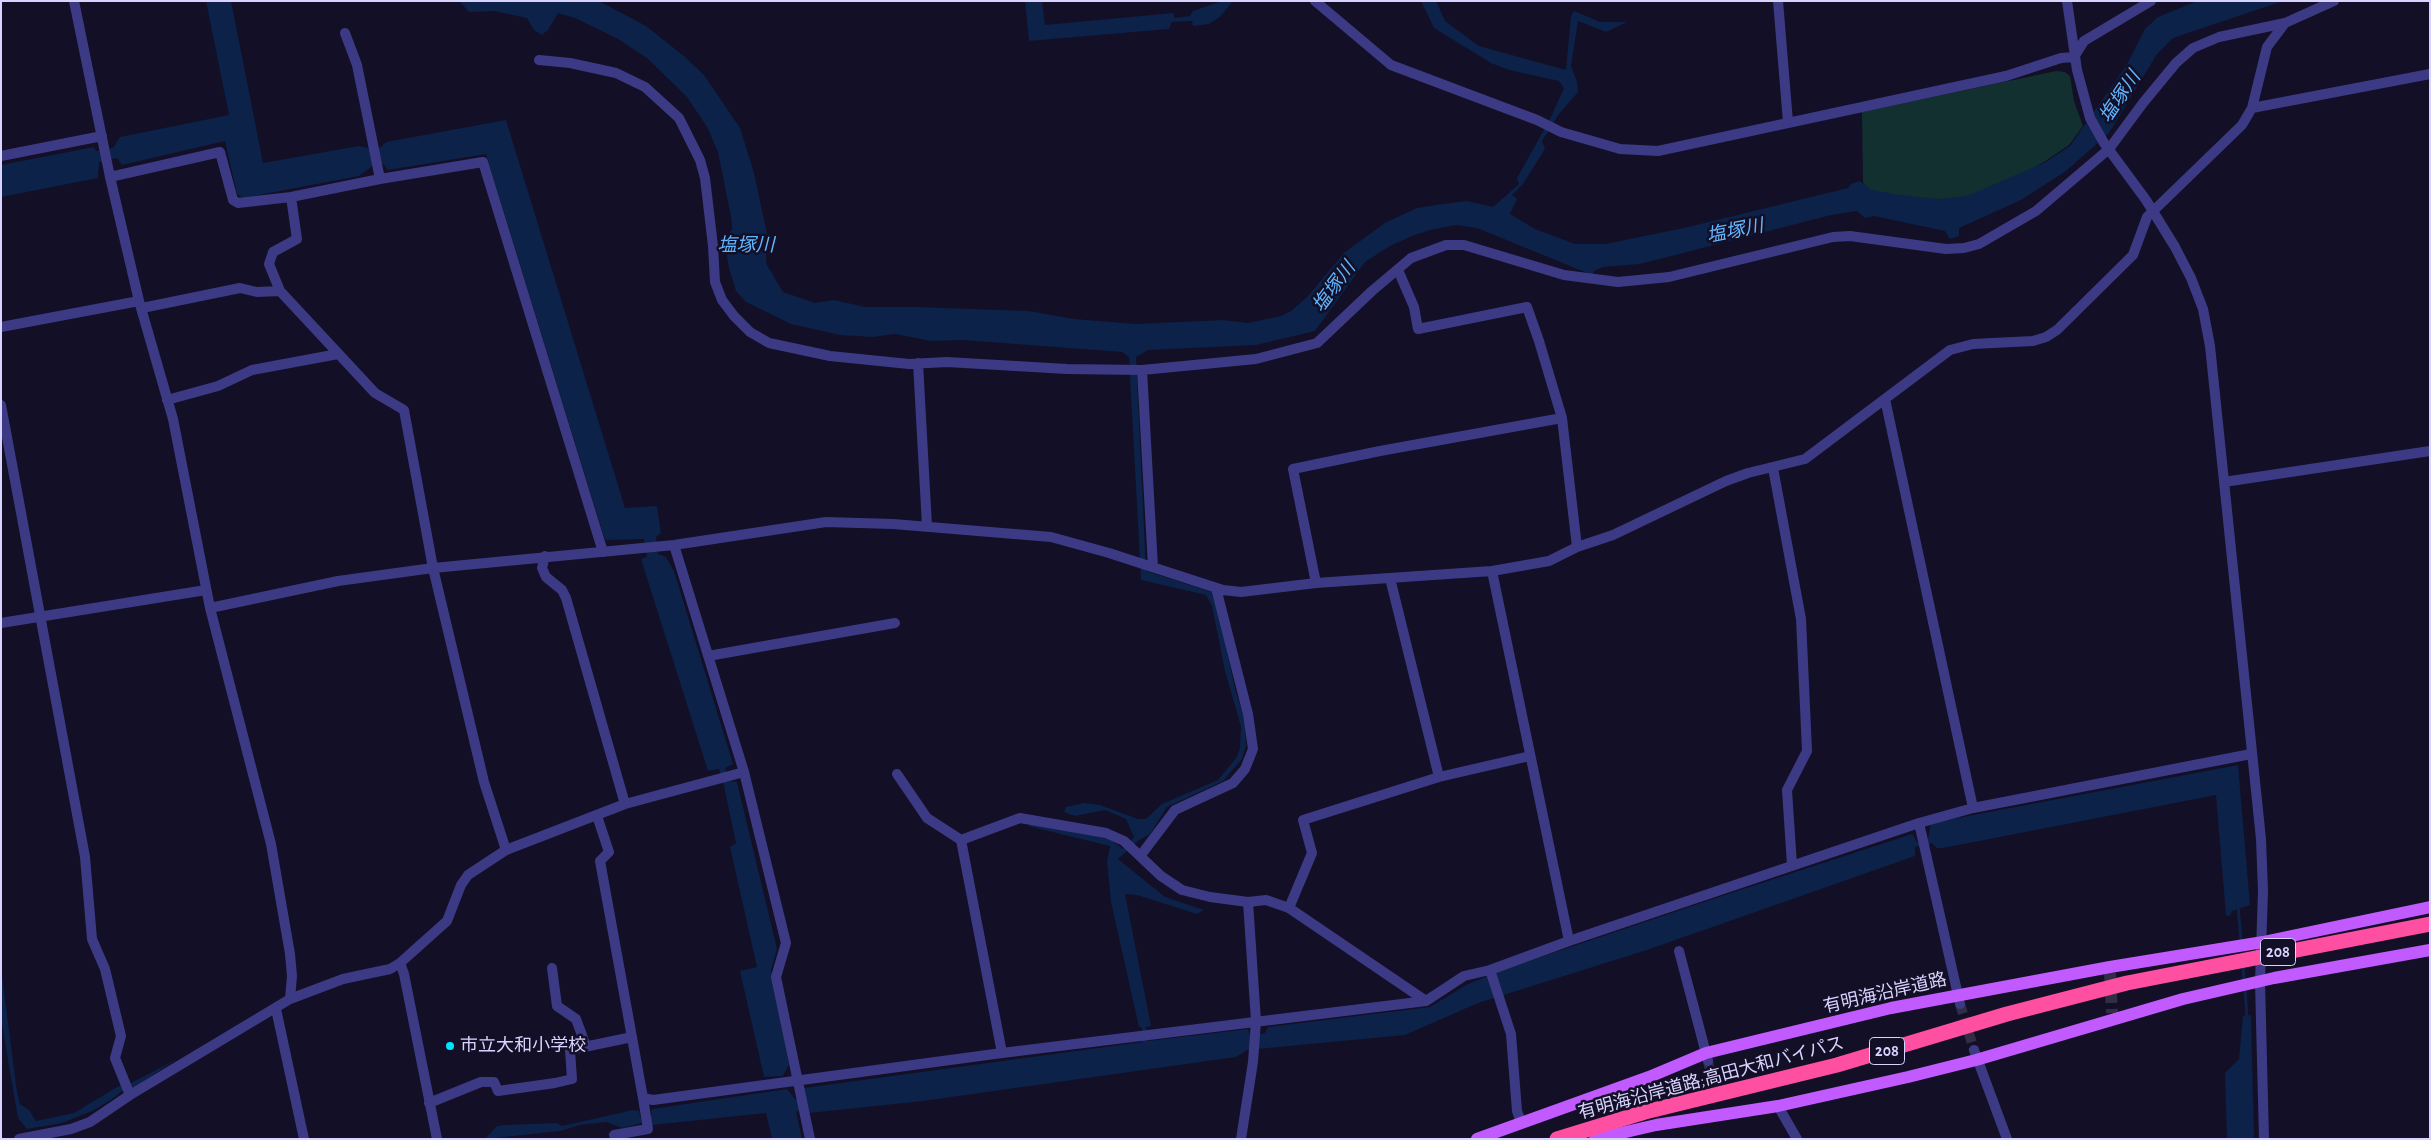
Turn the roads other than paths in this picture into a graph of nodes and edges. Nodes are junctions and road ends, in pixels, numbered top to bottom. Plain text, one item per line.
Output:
1 (74, 1) edge
2 (1315, 1) edge
3 (1778, 1) edge
4 (2067, 1) edge
5 (2151, 1) edge
6 (2334, 1) edge
7 (2285, 23) junction
8 (345, 33) dead end
9 (2074, 57) junction
10 (539, 60) dead end
11 (2430, 74) edge
12 (2252, 108) junction
13 (1788, 122) junction
14 (103, 140) junction
15 (2106, 146) junction
16 (1, 156) edge
17 (379, 175) junction
18 (110, 177) junction
19 (291, 197) junction
20 (2153, 212) junction
21 (1398, 270) junction
22 (280, 291) junction
23 (140, 304) junction
24 (1, 327) edge
25 (338, 354) junction
26 (918, 363) junction
27 (1142, 370) junction
28 (1885, 399) junction
29 (167, 400) junction
30 (1, 405) edge
31 (1562, 418) junction
32 (2430, 451) edge
33 (1773, 468) junction
34 (2224, 482) junction
35 (927, 526) junction
36 (669, 546) junction
37 (1577, 547) junction
38 (603, 552) junction
39 (545, 556) junction
40 (1153, 567) junction
41 (433, 568) junction
42 (1492, 571) junction
43 (1390, 578) junction
44 (1316, 583) junction
45 (1216, 588) junction
46 (206, 590) junction
47 (210, 608) junction
48 (41, 617) junction
49 (1, 622) edge
50 (895, 623) dead end
51 (708, 656) junction
52 (2251, 754) junction
53 (1530, 756) junction
54 (739, 772) junction
55 (897, 774) dead end
56 (1440, 777) junction
57 (625, 804) junction
58 (1973, 808) junction
59 (598, 816) junction
60 (1919, 823) junction
61 (961, 840) junction
62 (506, 850) junction
63 (1140, 855) junction
64 (1792, 866) junction
65 (1248, 902) junction
66 (2430, 907) edge
67 (1289, 908) junction
68 (2430, 924) edge
69 (1569, 941) junction
70 (2263, 942) junction
71 (2430, 950) edge
72 (1679, 951) dead end
73 (402, 968) junction
74 (552, 968) dead end
75 (1490, 970) junction
76 (2260, 982) junction
77 (290, 999) junction
78 (1959, 999) junction
79 (1426, 1001) junction
80 (276, 1011) junction
81 (1256, 1021) junction
82 (632, 1037) junction
83 (586, 1046) junction
84 (1002, 1053) junction
85 (1975, 1055) junction
86 (1707, 1057) junction
87 (797, 1081) junction
88 (130, 1095) junction
89 (643, 1098) junction
90 (430, 1103) junction
91 (1778, 1106) junction
92 (1521, 1122) junction
93 (614, 1135) dead end
94 (18, 1139) edge
95 (304, 1139) edge
96 (437, 1139) edge
97 (810, 1139) edge
98 (1241, 1139) edge
99 (1477, 1139) edge
100 (1556, 1139) edge
101 (1595, 1139) edge
102 (1797, 1139) edge
103 (2007, 1139) edge
104 (2264, 1139) edge

1 - 14 street
2 - 13 street
3 - 13 street
4 - 9 street
5 - 9 street
6 - 7 street
7 - 12 street
7 - 15 street
8 - 17 street
9 - 13 street
9 - 15 street
10 - 26 street
11 - 12 street
12 - 20 street
14 - 16 street
14 - 18 street
15 - 20 street
15 - 21 street
17 - 19 street
17 - 38 street
18 - 19 street
18 - 23 street
19 - 22 street
20 - 28 street
20 - 34 street
21 - 27 street
21 - 31 street
22 - 23 street
22 - 25 street
23 - 24 street
23 - 29 street
25 - 29 street
25 - 41 street
26 - 27 street
26 - 35 street
27 - 40 street
28 - 33 street
28 - 58 street
29 - 46 street
30 - 48 street
31 - 37 street
31 - 44 street
32 - 34 street
33 - 37 street
33 - 64 street
34 - 52 street
35 - 36 street
35 - 40 street
36 - 38 street
36 - 51 street
37 - 42 street
38 - 39 street
39 - 41 street
39 - 57 street
40 - 45 street
41 - 47 street
41 - 62 street
42 - 43 street
42 - 53 street
43 - 44 street
43 - 56 street
44 - 45 street
45 - 63 street
46 - 47 street
46 - 48 street
47 - 77 street
48 - 49 street
48 - 88 street
50 - 51 street
51 - 54 street
52 - 58 street
52 - 70 street
53 - 56 street
53 - 69 street
54 - 57 street
54 - 87 street
55 - 61 street
56 - 67 street
57 - 59 street
58 - 60 street
59 - 62 street
59 - 82 street
60 - 64 street
60 - 78 street
61 - 63 street
61 - 84 street
62 - 73 street
63 - 65 street
64 - 69 street
65 - 67 street
65 - 81 street
66 - 70 main road, 有明海沿岸道路
67 - 79 street
68 - 100 highway, 有明海沿岸道路;高田大和バイパス / 208
69 - 75 street
70 - 76 street
70 - 78 main road, 有明海沿岸道路
71 - 76 main road
72 - 86 street
73 - 77 street
73 - 90 street
74 - 83 street
75 - 79 street
75 - 92 street
76 - 85 main road
76 - 104 street
77 - 80 street
78 - 86 main road, 有明海沿岸道路
79 - 81 street
80 - 88 street
80 - 95 street
81 - 84 street
81 - 98 street
82 - 83 street
82 - 89 street
83 - 90 street
84 - 87 street
85 - 91 main road
85 - 103 street
86 - 92 main road, 有明海沿岸道路
87 - 89 street
87 - 97 street
88 - 94 street
89 - 93 street
90 - 96 street
91 - 101 main road
91 - 102 street
92 - 99 main road, 有明海沿岸道路

